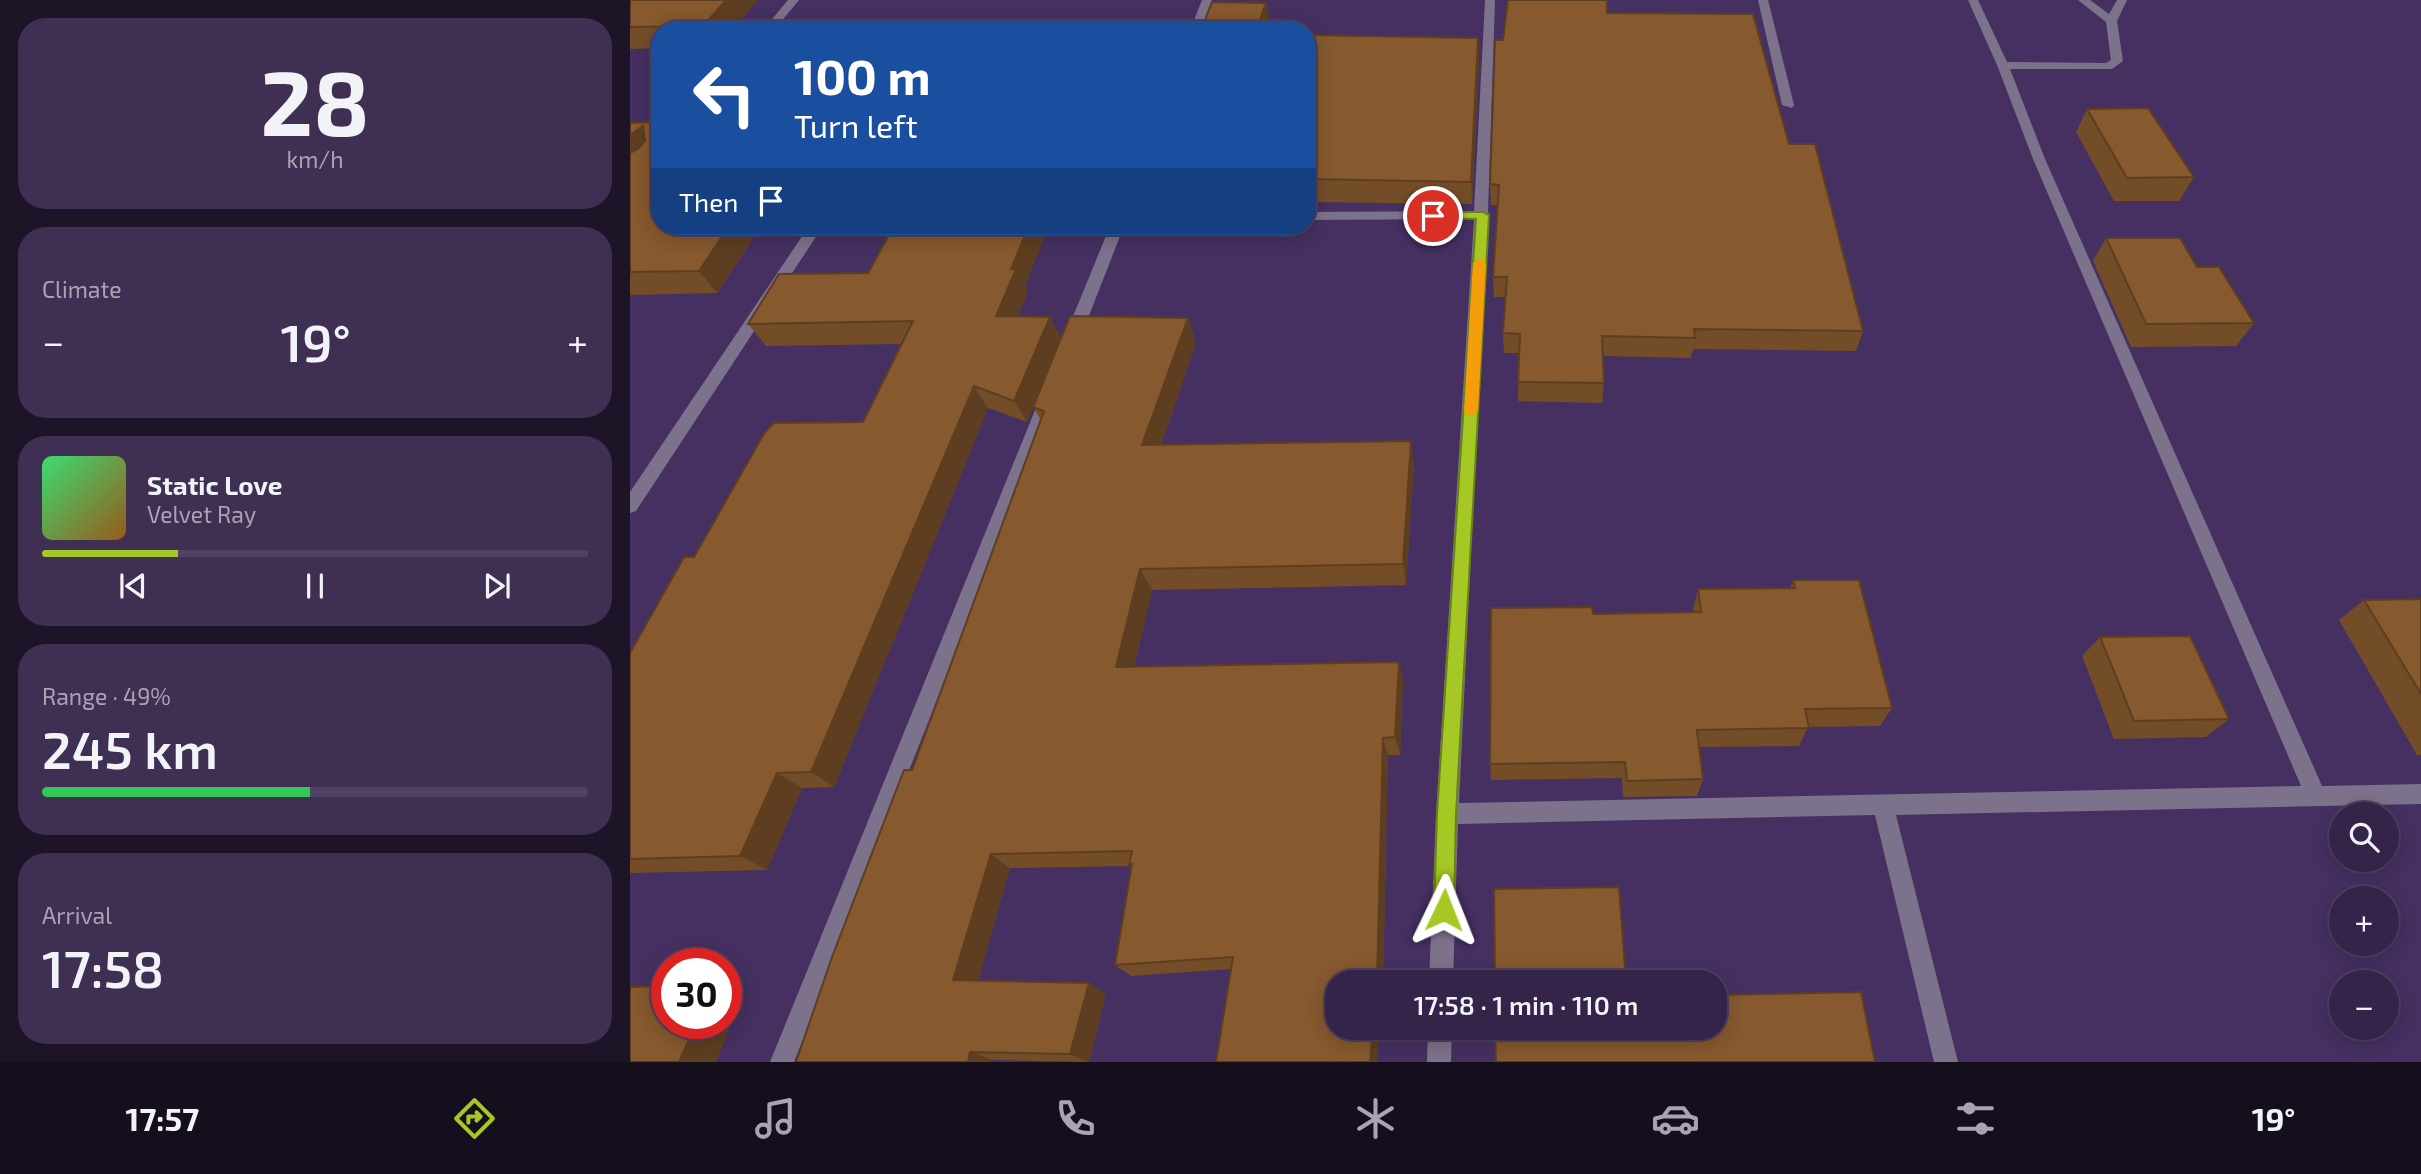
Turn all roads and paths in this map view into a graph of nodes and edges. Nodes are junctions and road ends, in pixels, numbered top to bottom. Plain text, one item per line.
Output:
1 (793, 0) edge
2 (1207, 0) edge
3 (1490, 0) edge
4 (1763, 0) edge
5 (1973, 0) edge
6 (2083, 0) edge
7 (2122, 0) edge
8 (776, 21) edge
9 (1199, 21) edge
10 (2111, 21) junction
11 (2003, 65) junction
12 (1788, 105) dead end
13 (1483, 215) junction
14 (1316, 216) edge
15 (810, 235) edge
16 (1113, 235) edge
17 (1066, 354) edge
18 (1055, 380) edge
19 (630, 506) edge
20 (2421, 794) edge
21 (2315, 795) junction
22 (1883, 807) junction
23 (1447, 814) junction
24 (1441, 970) edge
25 (1440, 1040) edge
26 (782, 1062) edge
27 (1439, 1062) edge
28 (1946, 1062) edge

1 - 8 street
2 - 9 street
3 - 13 street
4 - 12 street
5 - 11 street
6 - 10 street
7 - 10 street
10 - 11 street
11 - 21 street
13 - 14 street
13 - 23 street
15 - 19 street
16 - 17 street
18 - 26 street
20 - 21 street
21 - 22 street
22 - 23 street
22 - 28 street
23 - 24 street
25 - 27 street

